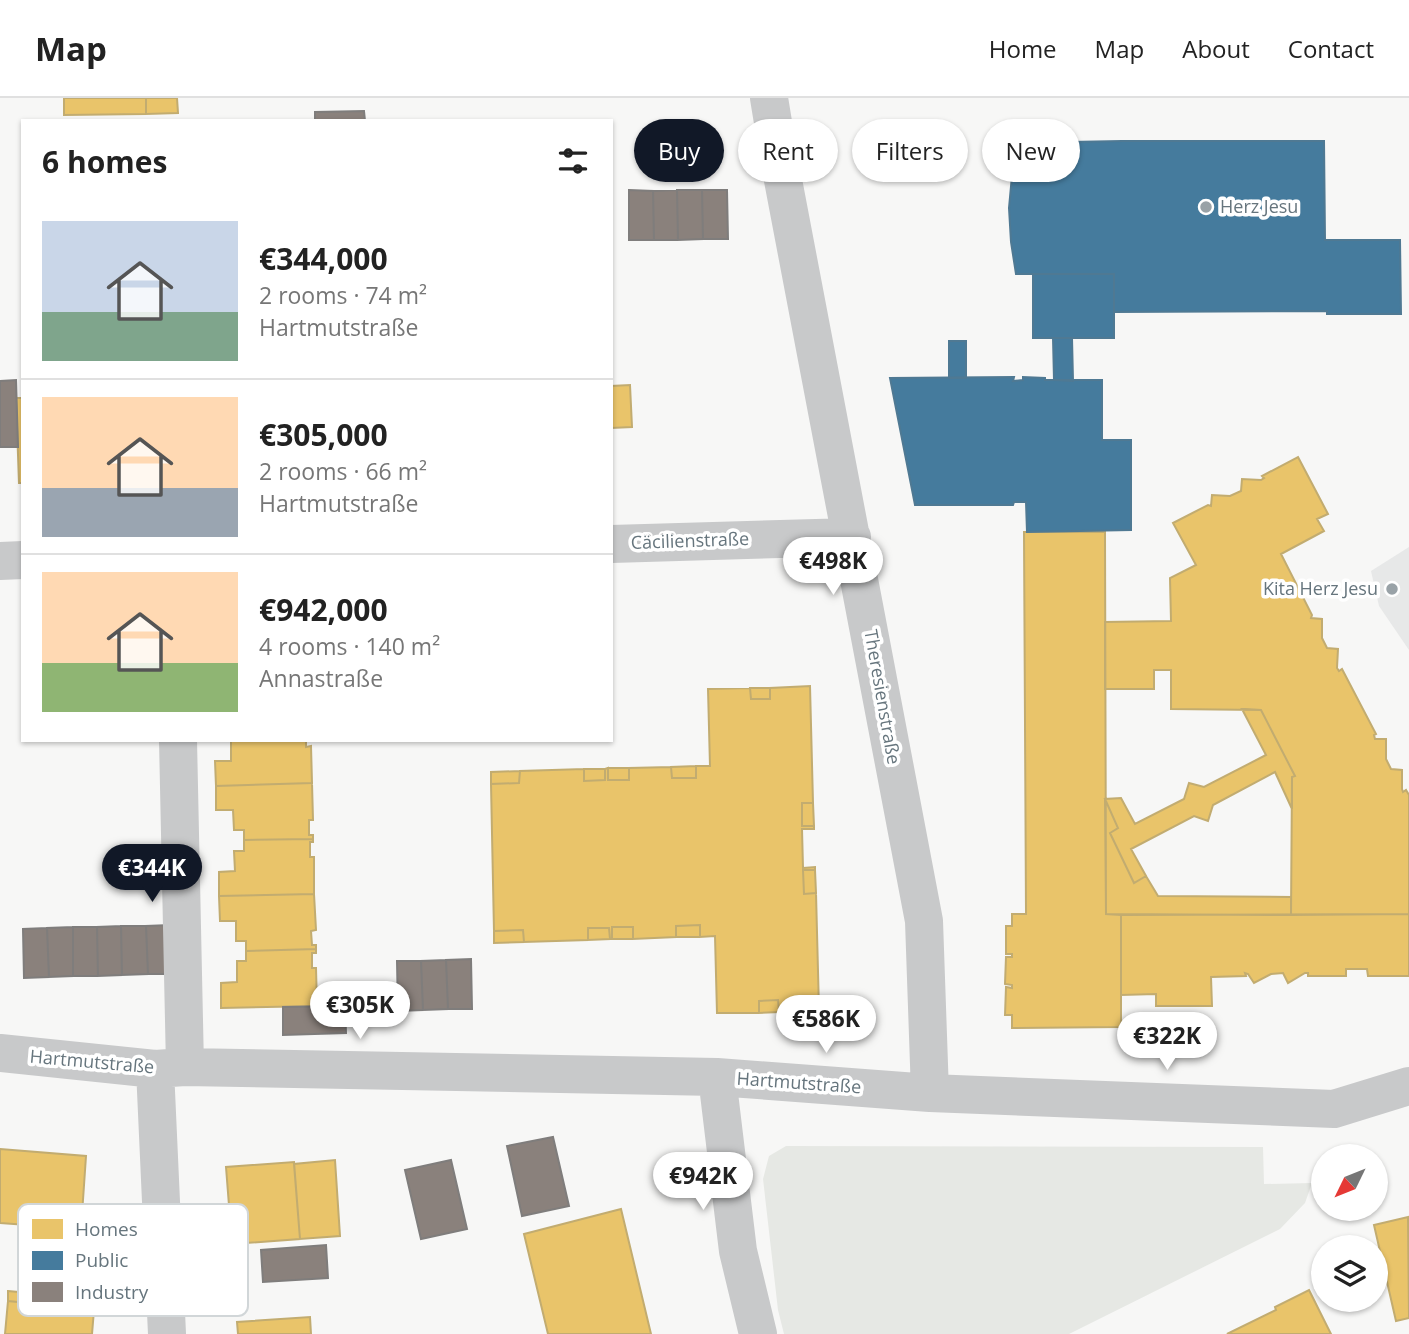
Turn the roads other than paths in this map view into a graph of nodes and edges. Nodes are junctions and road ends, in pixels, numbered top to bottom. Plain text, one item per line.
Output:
1 (769, 98) edge
2 (852, 537) junction
3 (613, 544) edge
4 (21, 560) edge
5 (0, 561) edge
6 (178, 742) edge
7 (0, 1054) edge
8 (170, 1068) junction
9 (717, 1077) junction
10 (1409, 1086) edge
11 (930, 1093) junction
12 (168, 1204) edge
13 (167, 1316) edge
14 (167, 1334) edge
15 (758, 1334) edge

1 - 2 street, Theresienstraße
2 - 3 street, Cäcilienstraße
2 - 11 street, Theresienstraße
4 - 5 street
6 - 8 street
7 - 8 street, Hartmutstraße
8 - 9 street, Hartmutstraße
8 - 12 street
9 - 11 street, Hartmutstraße
9 - 15 street
10 - 11 street, Hartmutstraße
13 - 14 street

